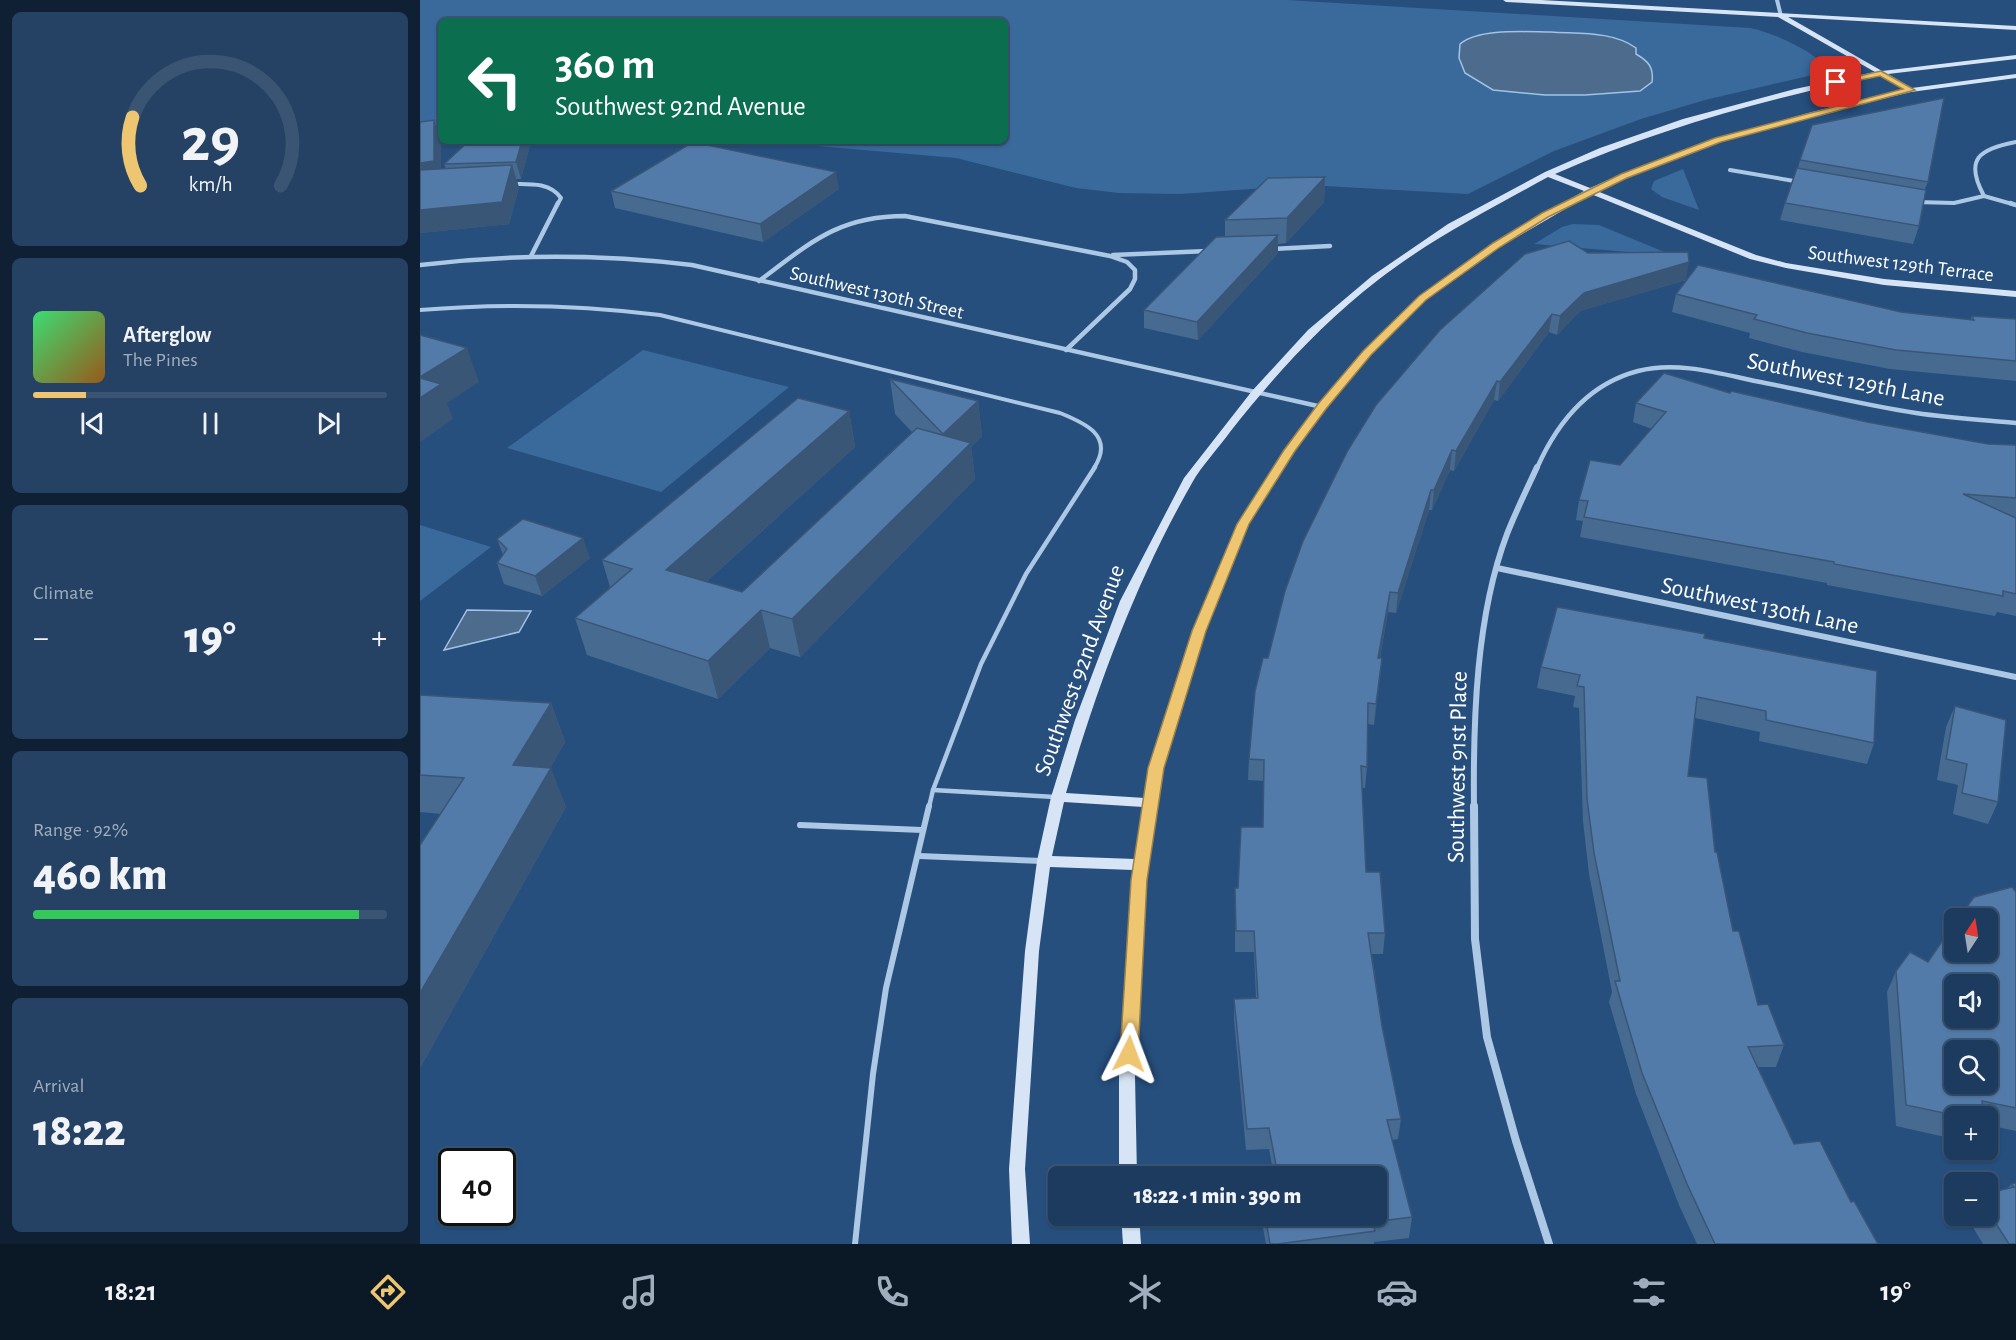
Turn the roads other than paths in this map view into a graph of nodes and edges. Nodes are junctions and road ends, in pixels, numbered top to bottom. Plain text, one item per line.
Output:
1 (1506, 0) edge
2 (1777, 0) edge
3 (1781, 16) junction
4 (2016, 28) edge
5 (2016, 57) edge
6 (1881, 73) junction
7 (2016, 76) edge
8 (1911, 90) junction
9 (2016, 142) edge
10 (1730, 170) dead end
11 (1548, 174) junction
12 (509, 184) edge
13 (1811, 184) edge
14 (1589, 192) junction
15 (1984, 196) junction
16 (1909, 201) edge
17 (2016, 205) edge
18 (1330, 246) dead end
19 (1260, 249) edge
20 (1214, 251) edge
21 (531, 256) junction
22 (1110, 256) junction
23 (420, 265) edge
24 (759, 280) junction
25 (2016, 294) edge
26 (420, 310) edge
27 (1066, 350) junction
28 (1670, 367) joint
29 (1256, 393) junction
30 (1322, 406) junction
31 (2016, 423) edge
32 (1497, 568) junction
33 (2016, 677) edge
34 (933, 790) junction
35 (1058, 797) junction
36 (1151, 803) junction
37 (800, 825) dead end
38 (922, 830) junction
39 (919, 856) junction
40 (1044, 861) junction
41 (1142, 865) junction
42 (1128, 1166) edge
43 (1131, 1226) edge
44 (855, 1244) edge
45 (1021, 1244) edge
46 (1132, 1244) edge
47 (1549, 1244) edge

1 - 3 street
2 - 3 street
3 - 4 street
3 - 6 street
5 - 6 street, Southwest 92nd Avenue
6 - 8 street
6 - 11 street, Southwest 92nd Avenue
7 - 8 street
8 - 14 street
9 - 15 street
10 - 13 street
11 - 14 street, Southwest 129th Terrace
11 - 29 street, Southwest 92nd Avenue
12 - 21 street
14 - 25 street, Southwest 129th Terrace
14 - 30 street
15 - 16 street
15 - 17 street
18 - 19 street
20 - 22 street
21 - 23 street, Southwest 130th Street
21 - 24 street, Southwest 130th Street
22 - 24 street
22 - 27 street
24 - 27 street, Southwest 130th Street
26 - 34 lane
27 - 29 street, Southwest 130th Street
28 - 31 street, Southwest 129th Lane
28 - 32 street, Southwest 91st Place
29 - 30 street, Southwest 130th Street
29 - 35 street, Southwest 92nd Avenue
30 - 36 street
32 - 33 street, Southwest 130th Lane
32 - 47 street, Southwest 91st Place
34 - 35 lane
34 - 38 lane
35 - 36 street
35 - 40 street, Southwest 92nd Avenue
36 - 41 street
37 - 38 lane
38 - 39 lane
39 - 40 lane
39 - 44 lane
40 - 41 street
40 - 45 street, Southwest 92nd Avenue
41 - 42 street
43 - 46 street

